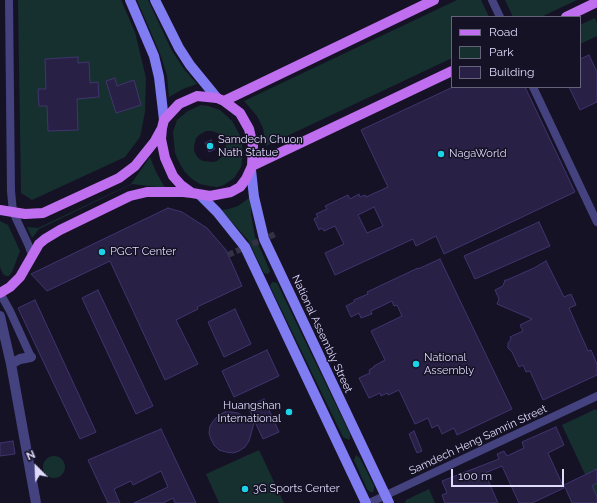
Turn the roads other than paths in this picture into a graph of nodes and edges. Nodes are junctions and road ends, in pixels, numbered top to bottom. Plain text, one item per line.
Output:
1 (9, 0) edge
2 (130, 0) edge
3 (155, 0) edge
4 (434, 0) edge
5 (492, 0) edge
6 (597, 2) edge
7 (500, 16) edge
8 (568, 16) edge
9 (0, 49) edge
10 (10, 49) junction
11 (451, 71) edge
12 (533, 88) edge
13 (221, 99) junction
14 (163, 124) junction
15 (252, 168) junction
16 (196, 194) junction
17 (0, 210) edge
18 (13, 212) junction
19 (597, 222) edge
20 (32, 255) junction
21 (0, 293) edge
22 (0, 316) edge
23 (31, 357) joint
24 (11, 364) junction
25 (597, 396) edge
26 (387, 499) edge
27 (36, 503) edge
28 (368, 503) edge

1 - 10 street
2 - 14 main road
3 - 13 main road
4 - 13 main road
5 - 7 street
6 - 8 main road
9 - 10 street
10 - 18 street
11 - 15 main road
12 - 19 street
13 - 14 main road
13 - 15 main road
14 - 16 main road
14 - 18 main road
15 - 16 main road
15 - 26 main road, National Assembly Street
16 - 20 main road
16 - 28 main road
17 - 18 main road
18 - 20 street
20 - 21 main road
21 - 23 street
22 - 24 street
23 - 24 street
24 - 27 street
25 - 26 street, Samdech Heng Samrin Street
26 - 28 street, Samdech Heng Samrin Street

